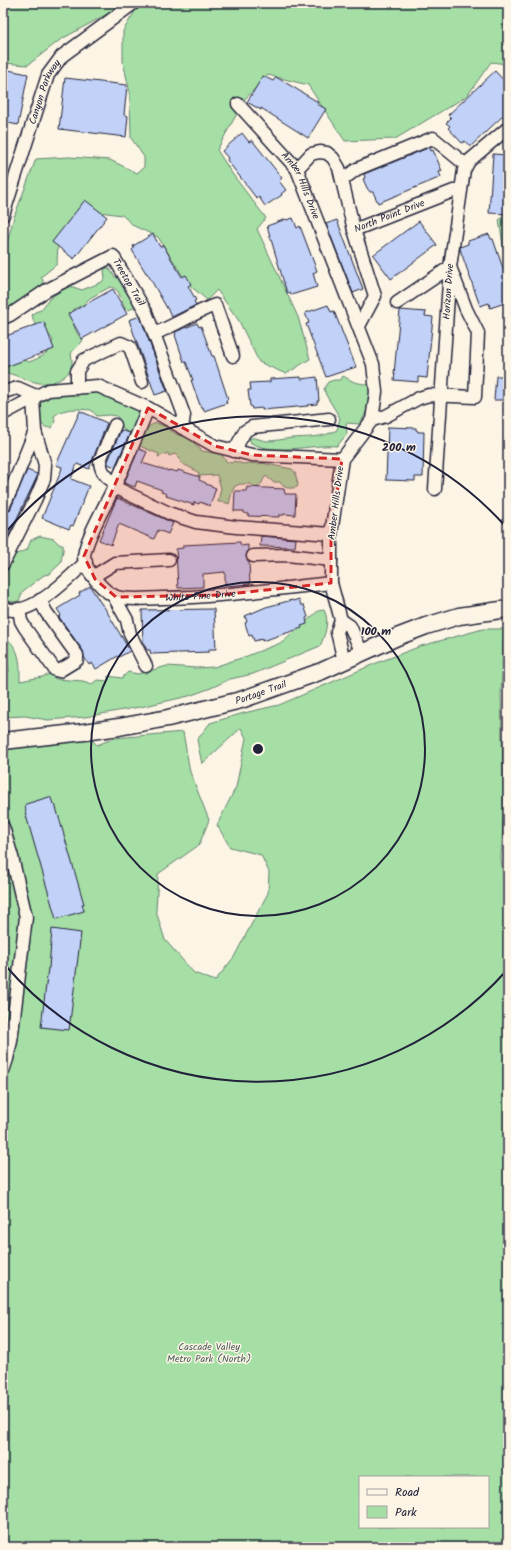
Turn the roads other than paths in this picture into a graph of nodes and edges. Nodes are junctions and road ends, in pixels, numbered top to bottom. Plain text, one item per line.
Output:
1 (134, 3) edge
2 (238, 104) dead end
3 (508, 128) edge
4 (466, 165) junction
5 (297, 169) junction
6 (342, 180) junction
7 (461, 188) junction
8 (3, 215) edge
9 (354, 230) junction
10 (450, 267) junction
11 (397, 303) dead end
12 (3, 318) edge
13 (358, 326) junction
14 (154, 334) junction
15 (233, 356) dead end
16 (142, 382) dead end
17 (76, 388) junction
18 (3, 392) edge
19 (440, 395) junction
20 (34, 397) junction
21 (148, 408) junction
22 (3, 414) edge
23 (330, 419) dead end
24 (372, 420) junction
25 (115, 425) dead end
26 (182, 428) junction
27 (35, 431) junction
28 (234, 451) junction
29 (342, 459) junction
30 (115, 485) junction
31 (435, 489) dead end
32 (3, 507) edge
33 (331, 534) junction
34 (253, 556) dead end
35 (169, 560) dead end
36 (331, 560) junction
37 (86, 562) junction
38 (3, 564) edge
39 (94, 576) junction
40 (331, 582) junction
41 (113, 595) junction
42 (40, 600) junction
43 (3, 607) edge
44 (20, 609) junction
45 (508, 609) edge
46 (341, 620) junction
47 (362, 653) junction
48 (344, 661) junction
49 (146, 666) dead end
50 (3, 740) edge
51 (3, 827) edge
52 (3, 1071) edge

1 - 8 street, Canyon Parkway
2 - 5 street, Amber Hills Drive
3 - 4 street
4 - 6 street
4 - 7 street
5 - 6 street, North Point Drive
5 - 13 street, Amber Hills Drive
6 - 9 street, North Point Drive
7 - 9 street, North Point Drive
7 - 10 street, Horizon Drive
9 - 13 street
10 - 11 street
10 - 19 street, Horizon Drive
10 - 19 street
12 - 14 street, Treetop Trail
13 - 24 street, Amber Hills Drive
14 - 15 street
14 - 26 street, Treetop Trail
16 - 17 street
17 - 20 street
17 - 21 street
18 - 20 street
19 - 24 street
19 - 31 street, Horizon Drive
20 - 22 street
20 - 27 street
21 - 26 street
21 - 30 street
23 - 28 street
24 - 29 street, Amber Hills Drive
25 - 30 street
26 - 28 street
27 - 32 street
27 - 38 street
28 - 29 street
29 - 33 street, Amber Hills Drive
30 - 33 street
30 - 37 street
33 - 36 street, Amber Hills Drive
34 - 36 street
35 - 39 street
36 - 40 street, Amber Hills Drive
37 - 39 street
37 - 42 street
39 - 41 street
40 - 41 street, White Pine Drive
40 - 46 street, Amber Hills Drive
41 - 49 street
42 - 44 street
42 - 44 street
43 - 44 street
45 - 47 main road, Portage Trail
46 - 47 street, Amber Hills Drive
46 - 48 street, Amber Hills Drive
47 - 48 main road, Portage Trail
48 - 50 main road, Portage Trail
51 - 52 street

